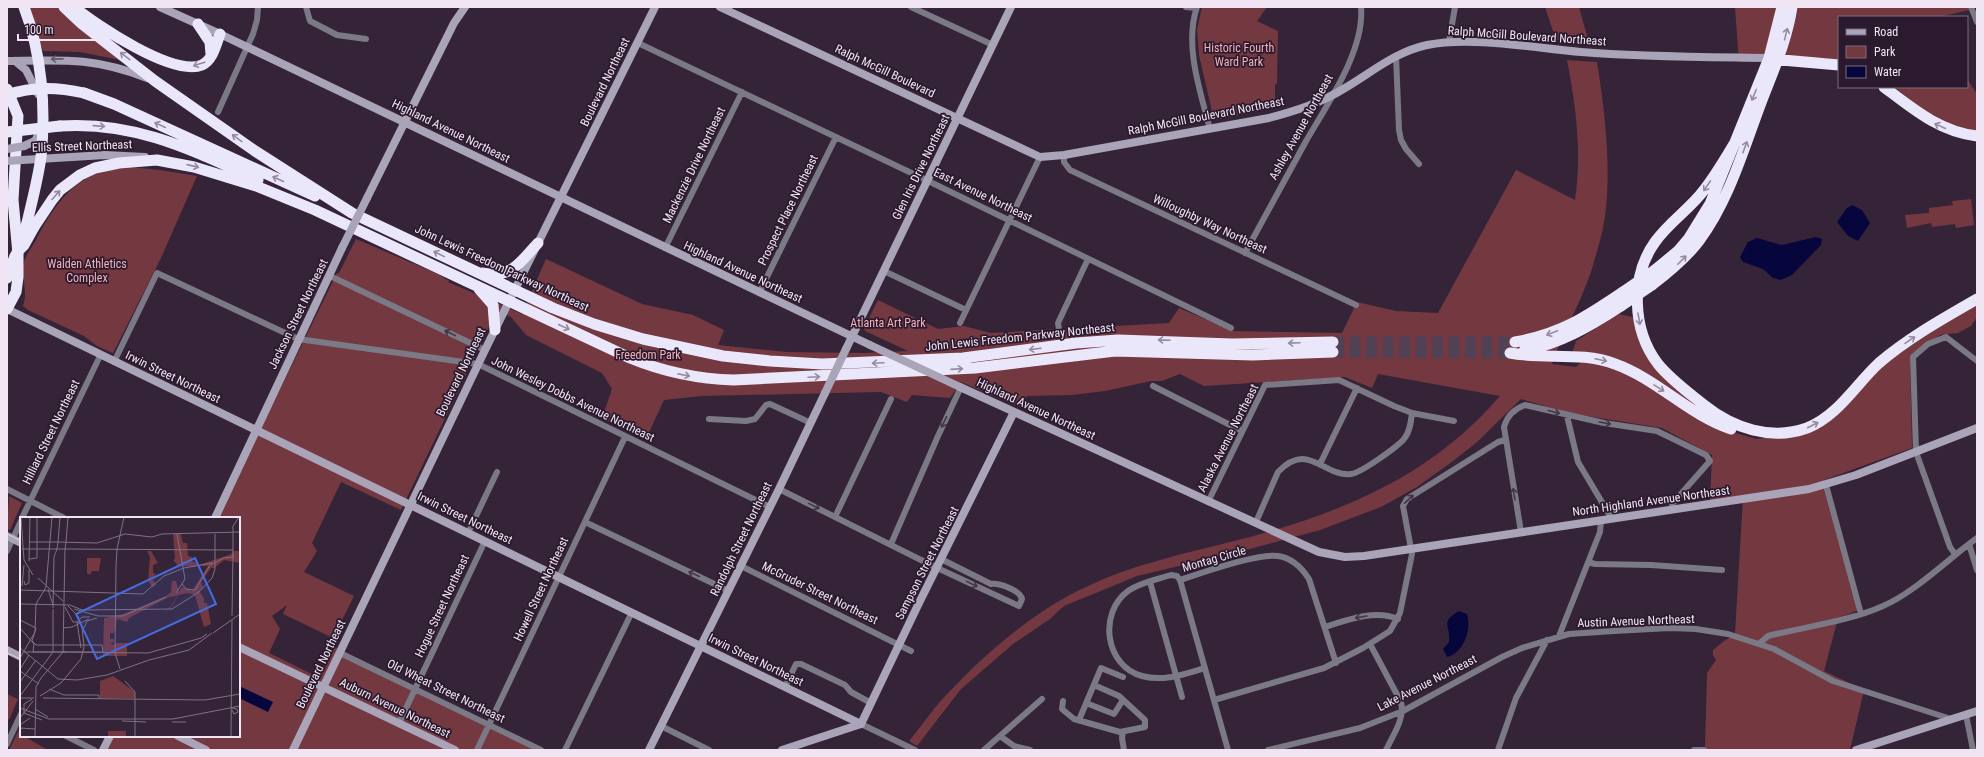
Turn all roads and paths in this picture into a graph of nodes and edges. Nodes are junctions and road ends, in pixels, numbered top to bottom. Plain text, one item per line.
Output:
1 (24, 7) edge
2 (64, 7) edge
3 (74, 7) edge
4 (160, 7) edge
5 (175, 7) edge
6 (258, 7) edge
7 (306, 7) edge
8 (465, 7) edge
9 (655, 7) edge
10 (720, 7) edge
11 (912, 7) edge
12 (1011, 7) edge
13 (1186, 7) edge
14 (1361, 7) edge
15 (1455, 7) edge
16 (1782, 7) edge
17 (1792, 7) edge
18 (1196, 8) edge
19 (1974, 8) edge
20 (1977, 22) edge
21 (197, 24) junction
22 (220, 34) junction
23 (366, 40) dead end
24 (1449, 42) junction
25 (638, 43) junction
26 (993, 45) junction
27 (248, 47) junction
28 (211, 56) junction
29 (1396, 56) junction
30 (1774, 59) junction
31 (38, 60) junction
32 (17, 62) edge
33 (1838, 65) edge
34 (155, 81) junction
35 (1885, 88) edge
36 (7, 89) edge
37 (742, 92) junction
38 (7, 95) edge
39 (1332, 95) junction
40 (42, 104) junction
41 (218, 112) dead end
42 (958, 118) junction
43 (43, 122) junction
44 (404, 122) junction
45 (1210, 129) junction
46 (7, 132) edge
47 (1977, 136) edge
48 (836, 137) junction
49 (1736, 141) junction
50 (7, 149) edge
51 (1064, 155) junction
52 (1040, 157) junction
53 (41, 158) junction
54 (157, 160) junction
55 (7, 161) edge
56 (1419, 164) dead end
57 (928, 180) junction
58 (561, 198) junction
59 (315, 210) junction
60 (352, 213) junction
61 (1010, 220) junction
62 (30, 225) junction
63 (538, 244) junction
64 (665, 248) junction
65 (1244, 253) junction
66 (1088, 259) junction
67 (474, 271) junction
68 (884, 271) junction
69 (330, 276) junction
70 (7, 278) edge
71 (474, 285) junction
72 (515, 291) junction
73 (759, 293) junction
74 (1977, 299) edge
75 (510, 302) junction
76 (1356, 305) dead end
77 (7, 309) edge
78 (966, 310) junction
79 (960, 323) dead end
80 (1231, 328) dead end
81 (1059, 329) dead end
82 (495, 330) junction
83 (852, 337) junction
84 (298, 339) junction
85 (1515, 342) tunnel mouth
86 (485, 350) junction
87 (100, 356) junction
88 (1977, 361) edge
89 (114, 362) junction
90 (478, 364) junction
91 (1154, 386) dead end
92 (960, 387) junction
93 (1357, 388) junction
94 (891, 400) dead end
95 (1014, 412) junction
96 (1412, 413) junction
97 (1567, 416) junction
98 (709, 419) dead end
99 (1454, 421) dead end
100 (811, 423) junction
101 (1977, 428) edge
102 (256, 430) junction
103 (1242, 431) junction
104 (1775, 433) junction
105 (626, 437) junction
106 (1505, 440) junction
107 (1916, 452) junction
108 (1320, 464) junction
109 (497, 472) dead end
110 (1826, 485) junction
111 (7, 489) edge
112 (779, 489) junction
113 (30, 501) junction
114 (1208, 502) junction
115 (411, 505) junction
116 (770, 507) junction
117 (1673, 510) junction
118 (22, 517) edge
119 (62, 517) edge
120 (216, 517) edge
121 (835, 517) junction
122 (1612, 519) junction
123 (1601, 520) junction
124 (20, 522) edge
125 (585, 522) junction
126 (1256, 522) junction
127 (1521, 532) junction
128 (468, 533) junction
129 (10, 537) edge
130 (1977, 538) edge
131 (485, 541) junction
132 (20, 542) edge
133 (891, 544) junction
134 (1969, 544) junction
135 (1412, 548) junction
136 (7, 551) edge
137 (1319, 552) joint
138 (1955, 554) junction
139 (941, 559) junction
140 (1588, 562) junction
141 (741, 566) junction
142 (937, 567) junction
143 (1722, 570) dead end
144 (1977, 570) edge
145 (559, 577) junction
146 (1180, 580) junction
147 (1150, 582) junction
148 (729, 591) junction
149 (632, 612) junction
150 (1861, 614) junction
151 (1398, 619) junction
152 (1325, 627) junction
153 (1559, 636) junction
154 (1547, 640) junction
155 (1760, 643) junction
156 (1370, 644) junction
157 (899, 645) junction
158 (701, 646) junction
159 (240, 647) edge
160 (7, 650) edge
161 (911, 651) dead end
162 (340, 653) junction
163 (20, 656) edge
164 (1336, 663) junction
165 (1205, 668) junction
166 (1176, 676) junction
167 (1123, 677) dead end
168 (1094, 685) junction
169 (323, 687) junction
170 (785, 687) junction
171 (415, 689) junction
172 (1182, 697) dead end
173 (1042, 699) dead end
174 (1123, 700) junction
175 (1214, 700) junction
176 (1063, 701) dead end
177 (871, 703) junction
178 (1086, 703) junction
179 (1403, 711) junction
180 (1977, 711) edge
181 (1966, 715) junction
182 (20, 716) edge
183 (1951, 719) junction
184 (1079, 720) junction
185 (398, 723) junction
186 (861, 724) junction
187 (489, 725) junction
188 (7, 726) edge
189 (661, 726) junction
190 (14, 729) junction
191 (1123, 732) junction
192 (1000, 736) junction
193 (68, 737) edge
194 (110, 737) edge
195 (180, 737) edge
196 (7, 744) edge
197 (1874, 747) edge
198 (913, 749) edge
199 (94, 750) edge
200 (103, 750) edge
201 (206, 750) edge
202 (293, 750) edge
203 (454, 750) edge
204 (477, 750) edge
205 (541, 750) edge
206 (565, 750) edge
207 (650, 750) edge
208 (709, 750) edge
209 (782, 750) edge
210 (984, 750) edge
211 (1030, 750) edge
212 (1124, 750) edge
213 (1228, 750) edge
214 (1268, 750) edge
215 (1386, 750) edge
216 (1498, 750) edge
217 (1694, 750) edge
218 (1704, 750) edge
219 (1856, 750) edge
220 (1973, 750) edge

1 - 31 highway
34 -> 2 highway, John Lewis Freedom Parkway Northeast
28 -> 3 highway
4 - 21 main road, Highland Avenue Northeast
5 - 21 main road
6 - 27 street
7 - 23 street
8 - 44 main road, Jackson Street Northeast
9 - 25 main road, Boulevard Northeast
10 - 42 main road, Ralph McGill Boulevard
11 - 26 street
12 - 26 main road, Glen Iris Drive Northeast
13 - 18 street
14 - 39 street, Ashley Avenue Northeast
15 - 24 street
16 - 30 highway
30 -> 17 highway
18 - 45 street
19 - 20 street
21 - 22 main road, Highland Avenue Northeast
21 - 28 highway
22 - 27 main road, Highland Avenue Northeast
22 - 28 highway
24 - 29 main road, Ralph McGill Boulevard Northeast
24 - 30 main road, Ralph McGill Boulevard Northeast
25 - 37 street, East Avenue Northeast
25 - 58 main road, Boulevard Northeast
26 - 42 main road, Glen Iris Drive Northeast
27 - 41 street
27 - 44 main road, Highland Avenue Northeast
29 - 39 main road, Ralph McGill Boulevard Northeast
29 - 56 street
30 - 33 highway
30 -> 49 highway
30 - 104 highway, bridge
31 - 32 main road
34 -> 31 main road
31 - 40 highway
32 - 40 main road
60 -> 34 highway, John Lewis Freedom Parkway Northeast
47 -> 35 highway
36 - 77 highway
37 - 48 street, East Avenue Northeast
37 - 64 street, Mackenzie Drive Northeast
60 -> 38 highway, bridge
39 - 45 main road, Ralph McGill Boulevard Northeast
39 - 65 street, Ashley Avenue Northeast
40 - 43 highway
42 - 52 main road, Ralph McGill Boulevard
42 - 57 main road, Glen Iris Drive Northeast
43 - 50 main road, bridge
43 - 53 highway
44 - 58 main road, Highland Avenue Northeast
44 - 69 main road, Jackson Street Northeast, bridge
45 - 51 main road, Ralph McGill Boulevard Northeast
46 -> 59 highway, bridge
48 - 57 street, East Avenue Northeast
48 - 73 street, Prospect Place Northeast
49 -> 85 highway, bridge
49 -> 104 highway
51 - 52 main road, Ralph McGill Boulevard Northeast
51 - 65 street, Willoughby Way Northeast
52 - 61 street
53 - 54 main road, Ellis Street Northeast
53 - 55 main road, Ellis Street Northeast, bridge
53 - 62 highway
54 -> 59 highway, John Lewis Freedom Parkway Northeast
62 -> 54 highway, John Lewis Freedom Parkway Northeast
57 - 61 street, East Avenue Northeast
57 - 68 main road, Glen Iris Drive Northeast
58 - 63 main road, Boulevard Northeast
58 - 64 main road, Highland Avenue Northeast
59 - 71 highway, John Lewis Freedom Parkway Northeast
67 -> 60 highway, John Lewis Freedom Parkway Northeast
61 - 66 street, East Avenue Northeast
61 - 78 street
62 - 70 highway, bridge
63 - 67 highway
63 - 72 main road, Boulevard Northeast
64 - 73 main road, Highland Avenue Northeast
65 - 76 street, Willoughby Way Northeast
66 - 80 street, East Avenue Northeast
66 - 81 street
67 - 72 highway, John Lewis Freedom Parkway Northeast
68 - 78 street
68 - 83 main road, Glen Iris Drive Northeast
69 - 84 main road, Jackson Street Northeast
86 -> 69 street
71 - 75 highway, John Lewis Freedom Parkway Northeast
71 - 82 highway
72 - 75 main road, Boulevard Northeast
75 -> 72 highway, John Lewis Freedom Parkway Northeast
73 - 83 main road, Highland Avenue Northeast
104 -> 74 highway
75 - 82 main road, Boulevard Northeast
77 - 87 main road, Irwin Street Northeast
78 - 79 street
82 - 86 main road, Boulevard Northeast
83 - 92 main road, Highland Avenue Northeast, bridge
83 - 100 main road, Randolph Street Northeast, bridge
84 - 89 street, John Wesley Dobbs Avenue Northeast
84 - 90 street, John Wesley Dobbs Avenue Northeast
84 - 102 main road, Jackson Street Northeast
86 - 90 main road, Boulevard Northeast
87 - 89 main road, Irwin Street Northeast
87 - 113 street, Hilliard Street Northeast
88 - 107 street
89 - 102 main road, Irwin Street Northeast
90 - 105 street, John Wesley Dobbs Avenue Northeast
90 - 115 main road, Boulevard Northeast
91 - 103 street
92 - 95 main road, Highland Avenue Northeast
92 -> 133 street
93 - 96 street
93 - 103 street, Alaska Avenue Northeast
93 - 108 street
94 - 121 street
95 - 114 main road, Highland Avenue Northeast
95 - 139 main road, Sampson Street Northeast
96 - 99 street
96 - 108 street
106 -> 97 street
97 -> 117 street
97 - 122 street
98 - 100 street
100 - 112 main road, Randolph Street Northeast
101 - 107 main road, North Highland Avenue Northeast
102 - 115 main road, Irwin Street Northeast
102 - 120 main road, Jackson Street Northeast
103 - 114 street, Alaska Avenue Northeast
105 - 116 street, John Wesley Dobbs Avenue Northeast
105 - 125 street, Howell Street Northeast
127 -> 106 street
135 -> 106 street
107 - 110 main road, North Highland Avenue Northeast
107 - 138 street
108 - 126 street
109 - 128 street
110 - 117 main road, North Highland Avenue Northeast
110 - 150 street
111 - 113 street
112 - 116 main road, Randolph Street Northeast
112 -> 121 street
113 - 118 street, Hilliard Street Northeast
113 - 119 street
114 - 126 main road, Highland Avenue Northeast
115 - 128 main road, Irwin Street Northeast
115 - 162 main road, Boulevard Northeast
116 - 141 main road, Randolph Street Northeast
117 - 122 main road, North Highland Avenue Northeast
121 - 133 street
122 - 123 main road, North Highland Avenue Northeast
123 - 127 main road, North Highland Avenue Northeast
123 - 140 street
124 - 129 street
125 - 145 street, Howell Street Northeast
148 -> 125 street
126 - 137 main road, Highland Avenue Northeast
127 - 135 main road, North Highland Avenue Northeast
128 - 131 main road, Irwin Street Northeast
129 - 132 main road
129 - 136 street
130 - 134 street
131 - 145 main road, Irwin Street Northeast
131 - 171 street, Hogue Street Northeast
133 - 142 street
134 - 138 street
134 - 144 street
135 - 137 main road, North Highland Avenue Northeast
135 - 151 street
138 - 150 street
139 - 142 main road, Sampson Street Northeast
142 -> 139 street
140 - 143 street
140 - 153 street
141 - 148 main road, Randolph Street Northeast
141 - 157 street, McGruder Street Northeast
142 - 157 main road, Sampson Street Northeast
145 - 149 main road, Irwin Street Northeast
145 - 187 street, Howell Street Northeast
146 - 147 street
146 - 152 street, Montag Circle
146 - 165 street, Montag Circle
147 - 166 street
147 - 166 street
148 - 158 main road, Randolph Street Northeast
149 - 158 main road, Irwin Street Northeast
149 - 206 street
150 - 155 street
151 -> 152 street
151 - 156 street
152 - 164 street, Montag Circle
153 - 154 street, Austin Avenue Northeast
153 - 155 street, Austin Avenue Northeast
154 - 179 street, Lake Avenue Northeast
154 - 216 street
155 - 183 street, Austin Avenue Northeast
156 - 164 street
156 - 179 street
157 - 161 street, McGruder Street Northeast
157 - 177 main road, Sampson Street Northeast
158 - 170 main road, Irwin Street Northeast
158 - 189 main road, Randolph Street Northeast
159 - 169 main road, Auburn Avenue Northeast
160 - 163 main road
162 - 169 main road, Boulevard Northeast
162 - 171 street, Old Wheat Street Northeast
164 - 175 street
165 - 166 street
165 - 175 street, Montag Circle
166 - 172 street
167 - 168 street
168 - 174 street
168 - 178 street
169 - 185 main road, Auburn Avenue Northeast
169 - 202 main road, Boulevard Northeast
170 - 177 street
170 - 186 main road, Irwin Street Northeast
171 - 185 street, Hogue Street Northeast
171 - 187 street, Old Wheat Street Northeast
173 - 192 street
174 - 178 street
174 - 191 street
175 - 213 street, Montag Circle
176 - 184 street
177 - 186 main road, Sampson Street Northeast
178 - 184 street
179 - 214 street, Lake Avenue Northeast
179 - 215 street
180 - 181 main road
181 - 183 main road
181 - 220 street
182 - 190 street
183 - 197 main road
184 - 191 street
185 - 203 main road, Auburn Avenue Northeast
186 - 198 street, Irwin Street Northeast
186 - 209 main road
187 - 204 street, Howell Street Northeast
187 - 205 street, Old Wheat Street Northeast
188 - 190 street
189 - 207 main road, Randolph Street Northeast
189 - 208 street
190 - 196 street
191 - 212 street
192 - 210 street
192 - 211 street
193 - 199 street
194 - 200 main road
195 - 201 main road
197 - 219 main road
217 - 218 street

